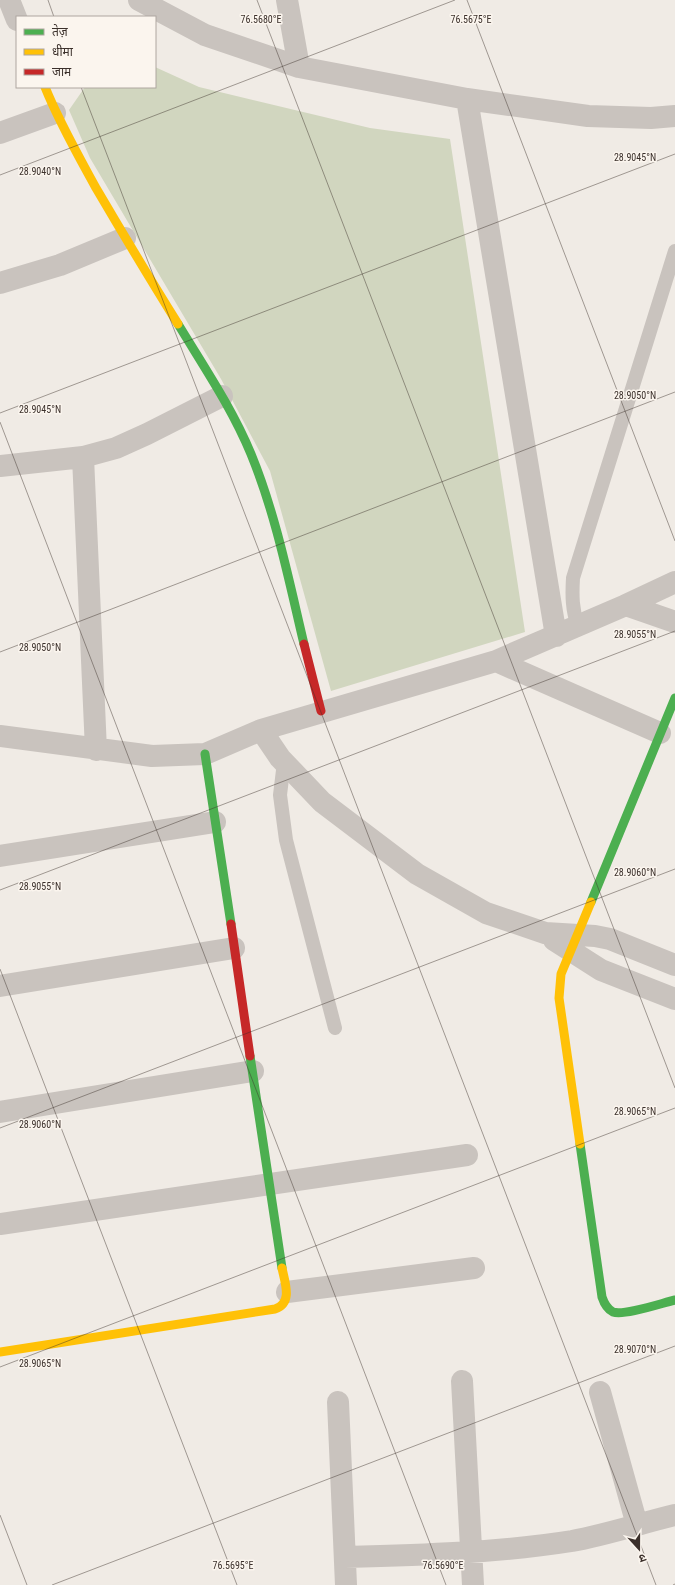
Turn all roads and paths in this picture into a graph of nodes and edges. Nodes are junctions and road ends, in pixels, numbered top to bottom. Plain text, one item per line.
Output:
1 (9, 0) edge
2 (139, 0) edge
3 (287, 0) edge
4 (16, 18) edge
5 (300, 67) junction
6 (45, 88) edge
7 (467, 99) junction
8 (55, 112) junction
9 (675, 116) edge
10 (0, 133) edge
11 (125, 238) junction
12 (675, 251) edge
13 (0, 284) edge
14 (222, 396) junction
15 (83, 456) junction
16 (0, 466) edge
17 (675, 582) edge
18 (626, 605) junction
19 (675, 622) edge
20 (578, 626) junction
21 (556, 636) junction
22 (496, 661) junction
23 (675, 698) edge
24 (321, 711) junction
25 (261, 730) junction
26 (660, 733) junction
27 (0, 736) edge
28 (96, 750) junction
29 (205, 754) junction
30 (284, 762) junction
31 (215, 822) junction
32 (0, 856) edge
33 (574, 943) junction
34 (234, 948) junction
35 (675, 965) edge
36 (0, 986) edge
37 (675, 998) edge
38 (335, 1028) dead end
39 (253, 1071) junction
40 (0, 1112) edge
41 (467, 1155) dead end
42 (271, 1184) junction
43 (0, 1224) edge
44 (474, 1268) dead end
45 (287, 1292) junction
46 (675, 1300) edge
47 (0, 1352) edge
48 (462, 1381) dead end
49 (600, 1392) dead end
50 (338, 1402) dead end
51 (675, 1515) edge
52 (637, 1525) junction
53 (472, 1553) junction
54 (345, 1557) junction
55 (346, 1585) edge
56 (473, 1585) edge

1 - 4 street
2 - 5 street
3 - 5 street
5 - 7 street
6 - 8 street
7 - 9 street
7 - 21 street
8 - 10 street
8 - 11 street
11 - 13 street
11 - 14 street
12 - 20 lane
14 - 15 street
14 - 24 street
15 - 16 street
15 - 28 street
17 - 18 street
18 - 19 street
18 - 20 street
20 - 21 street
21 - 22 street
22 - 24 street
22 - 26 street
23 - 26 street
24 - 25 street
25 - 29 street
25 - 30 street
26 - 33 street
27 - 28 street
28 - 29 street
29 - 31 street
30 - 33 street
30 - 38 lane
31 - 32 street
31 - 34 street
33 - 35 street
33 - 37 street
33 - 46 street
34 - 36 street
34 - 39 street
39 - 40 street
39 - 42 street
41 - 42 street
42 - 43 street
42 - 45 street
44 - 45 street
45 - 47 street
48 - 53 street
49 - 52 street
50 - 54 street
51 - 52 street
52 - 53 street
53 - 54 street
53 - 56 street
54 - 55 street

